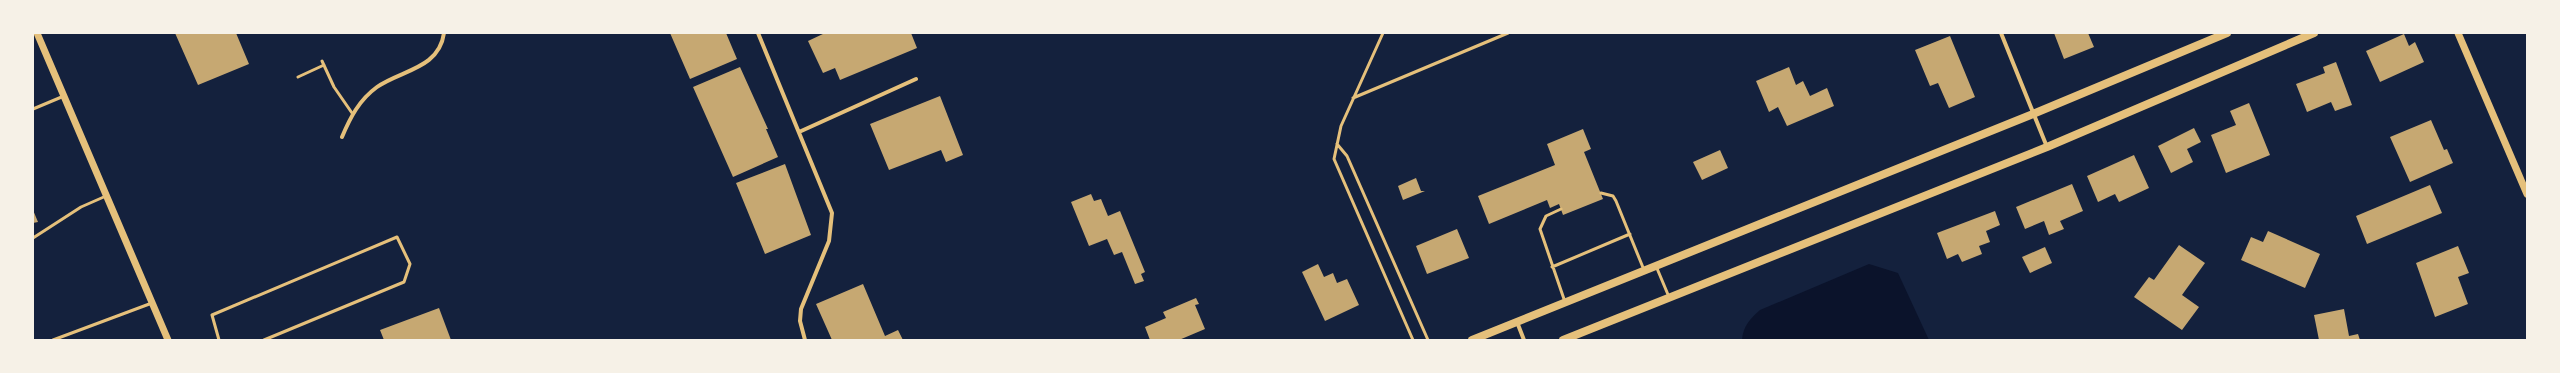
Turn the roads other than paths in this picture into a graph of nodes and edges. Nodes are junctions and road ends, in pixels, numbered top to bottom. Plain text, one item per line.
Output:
1 (37, 33) edge
2 (444, 33) edge
3 (758, 33) edge
4 (1383, 33) edge
5 (1508, 33) edge
6 (2001, 33) edge
7 (2227, 33) edge
8 (2314, 33) edge
9 (2458, 33) edge
10 (322, 61) dead end
11 (324, 65) junction
12 (298, 77) dead end
13 (916, 79) dead end
14 (64, 96) junction
15 (1353, 98) junction
16 (33, 109) edge
17 (352, 113) junction
18 (2033, 114) junction
19 (800, 132) junction
20 (342, 137) dead end
21 (1337, 144) junction
22 (2047, 147) junction
23 (1601, 194) dead end
24 (2527, 194) edge
25 (107, 196) junction
26 (1561, 209) dead end
27 (1630, 234) junction
28 (33, 238) edge
29 (1656, 265) junction
30 (1552, 267) junction
31 (1644, 270) junction
32 (1669, 297) junction
33 (1565, 302) junction
34 (152, 303) junction
35 (1516, 321) junction
36 (53, 340) edge
37 (168, 340) edge
38 (219, 340) edge
39 (264, 340) edge
40 (805, 340) edge
41 (1413, 340) edge
42 (1428, 340) edge
43 (1472, 340) edge
44 (1524, 340) edge
45 (1564, 340) edge

1 - 14 street
2 - 17 street
3 - 19 street
4 - 15 lane
5 - 15 lane
6 - 18 street
7 - 18 main road
8 - 22 main road
9 - 24 street
10 - 11 lane
11 - 12 lane
11 - 17 lane
13 - 19 street
14 - 16 lane
14 - 25 street
15 - 21 lane
17 - 20 street
18 - 22 street
18 - 29 main road
19 - 40 street
21 - 41 lane
21 - 42 lane
22 - 32 main road
23 - 27 lane
25 - 28 lane
25 - 34 street
26 - 30 lane
27 - 30 lane
27 - 31 lane
29 - 31 main road
29 - 32 lane
30 - 33 lane
31 - 33 main road
32 - 45 main road
33 - 35 main road
34 - 36 lane
34 - 37 street
35 - 43 main road
35 - 44 street
38 - 39 lane

